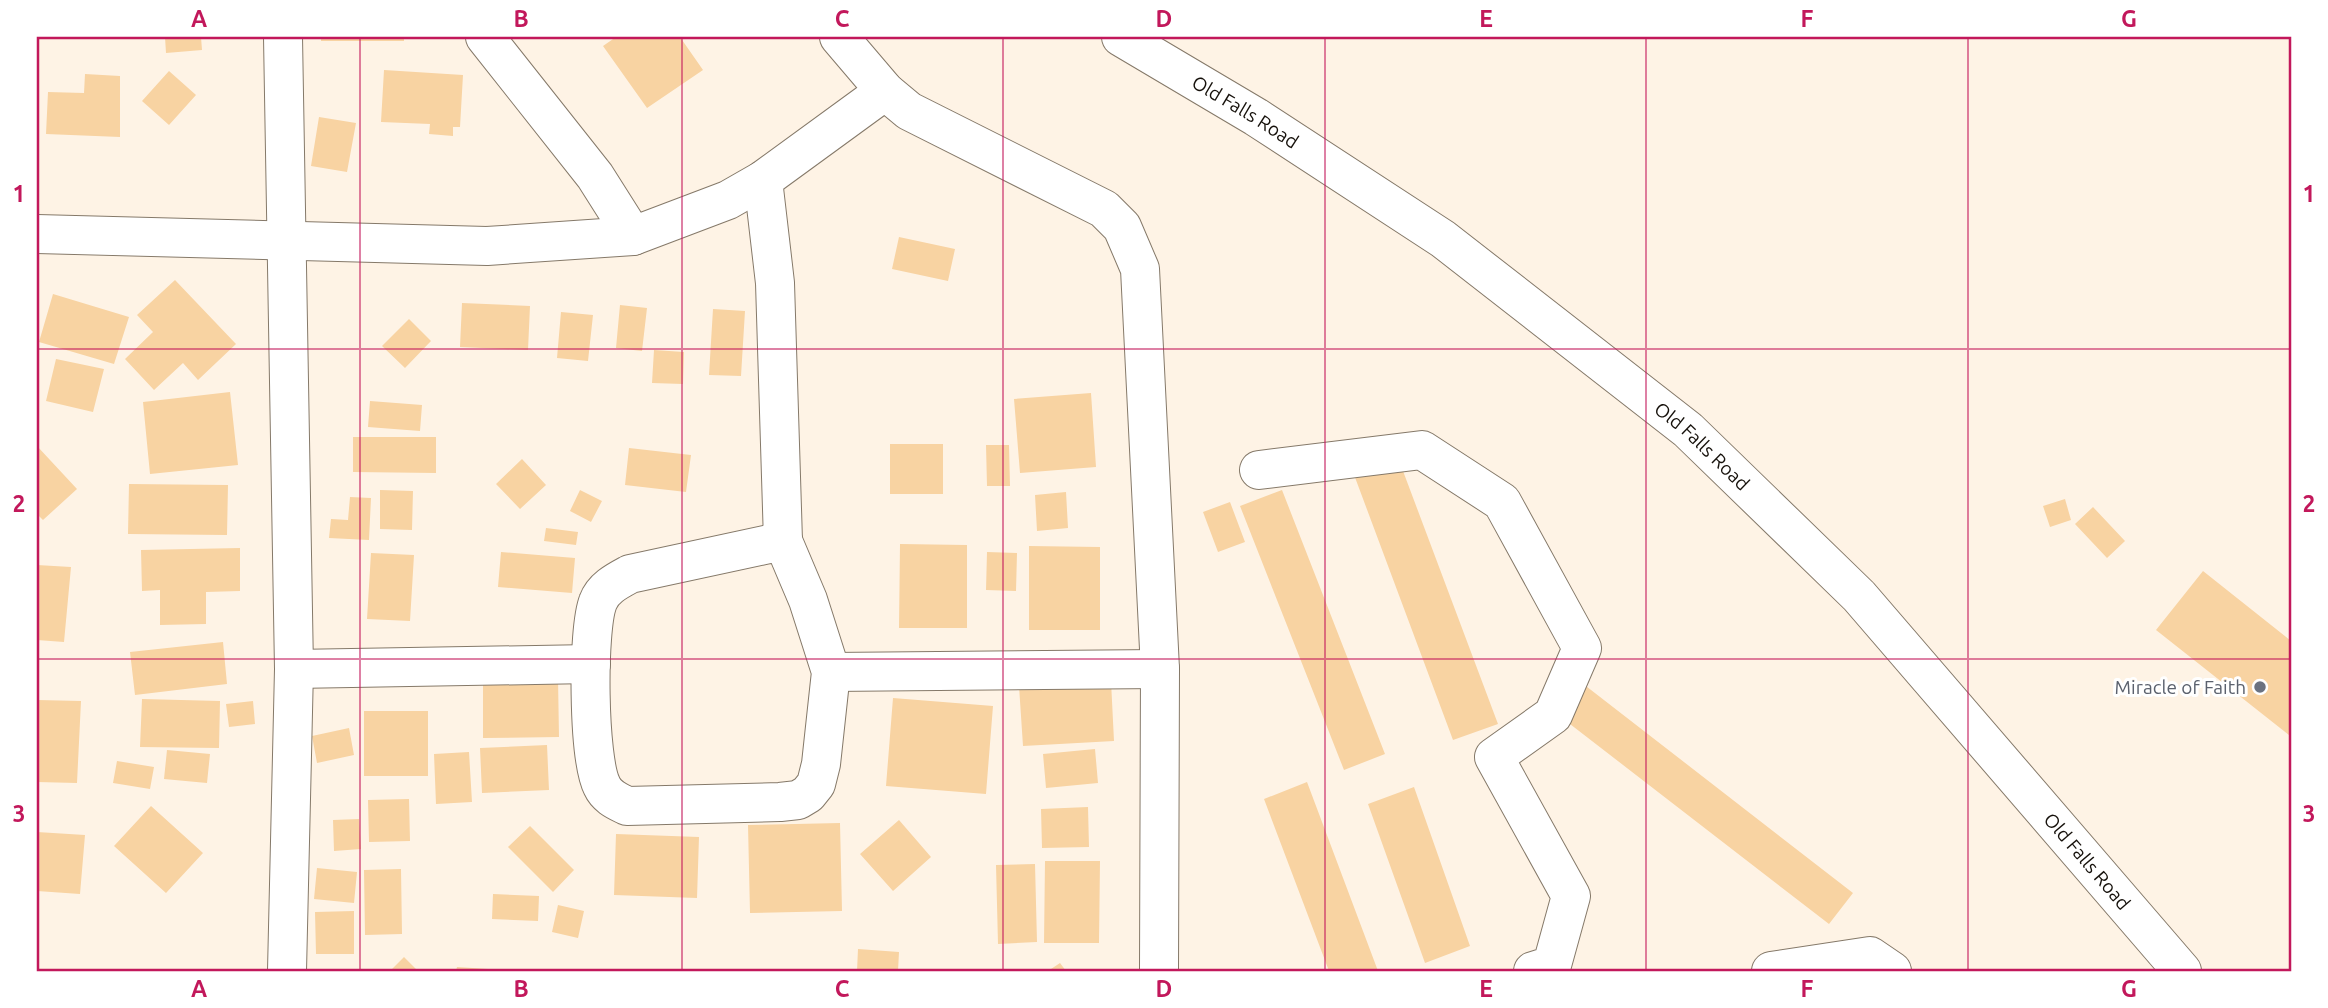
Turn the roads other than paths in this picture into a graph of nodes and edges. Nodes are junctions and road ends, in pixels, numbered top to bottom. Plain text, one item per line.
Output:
1 (283, 37) edge
2 (485, 37) edge
3 (839, 37) edge
4 (1121, 37) edge
5 (885, 91) junction
6 (763, 180) junction
7 (37, 234) edge
8 (633, 236) junction
9 (287, 239) junction
10 (1259, 470) dead end
11 (783, 541) junction
12 (591, 664) junction
13 (294, 669) junction
14 (1160, 669) junction
15 (831, 672) junction
16 (1548, 969) edge
17 (286, 971) edge
18 (1159, 971) edge
19 (1771, 971) edge
20 (1892, 971) edge
21 (2182, 971) edge

1 - 9 street
2 - 8 street
3 - 5 street
4 - 21 street, Old Falls Road
5 - 6 street
5 - 14 street
6 - 8 street
6 - 11 street
7 - 9 street
8 - 9 street
9 - 13 street
10 - 16 street
11 - 12 street
11 - 15 street
12 - 13 street
12 - 15 street
13 - 17 street
14 - 15 street
14 - 18 street
19 - 20 street

